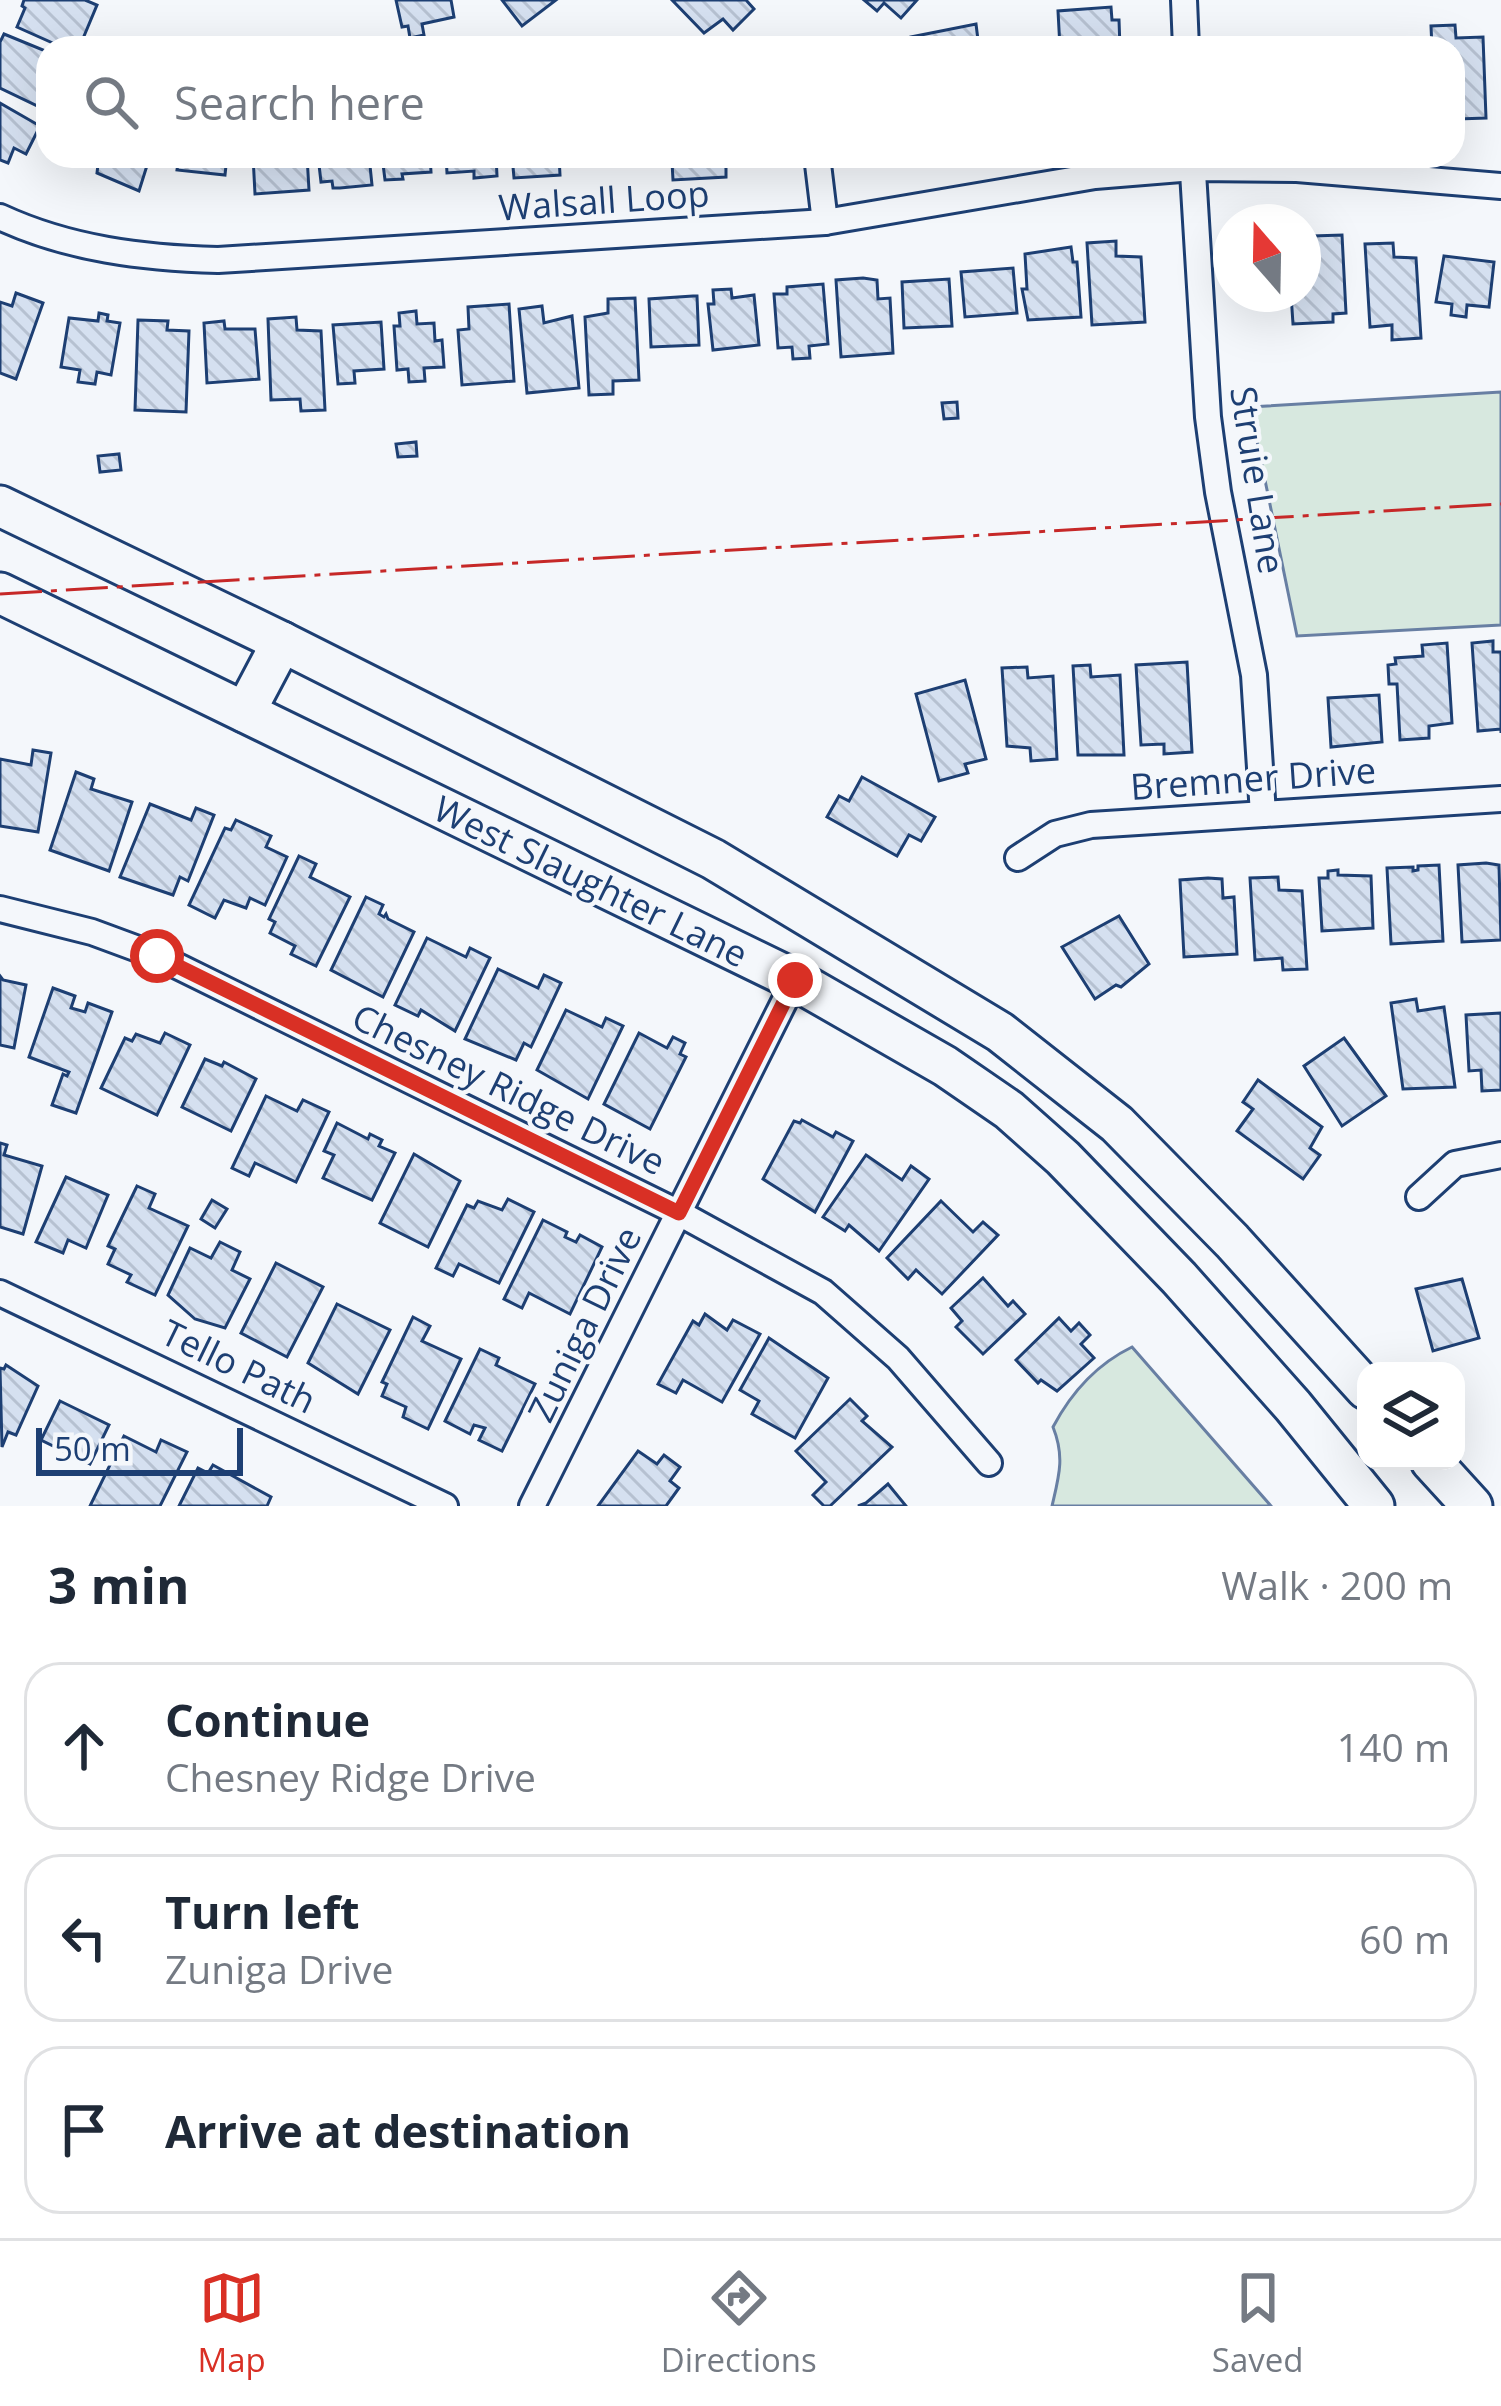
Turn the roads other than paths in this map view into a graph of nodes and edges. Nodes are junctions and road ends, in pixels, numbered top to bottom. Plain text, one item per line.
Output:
1 (1184, 0) edge
2 (1186, 36) edge
3 (818, 168) edge
4 (1150, 168) edge
5 (1192, 168) edge
6 (1282, 168) edge
7 (1501, 186) edge
8 (0, 217) edge
9 (825, 222) junction
10 (0, 506) edge
11 (0, 593) edge
12 (282, 642) junction
13 (245, 712) junction
14 (1501, 799) edge
15 (1263, 814) junction
16 (1018, 858) dead end
17 (0, 909) edge
18 (795, 980) junction
19 (1501, 1155) edge
20 (1419, 1197) dead end
21 (679, 1213) junction
22 (0, 1293) edge
23 (1324, 1342) junction
24 (1357, 1379) edge
25 (1272, 1382) junction
26 (989, 1463) dead end
27 (1439, 1470) edge
28 (445, 1506) edge
29 (532, 1506) edge
30 (1374, 1506) edge
31 (1472, 1506) edge

1 - 2 street
3 - 9 street
4 - 9 street, Walsall Loop
5 - 15 street, Struie Lane
6 - 7 street, Walsall Loop
8 - 9 street, Walsall Loop
10 - 12 main road, West Slaughter Lane
11 - 13 main road, West Slaughter Lane
12 - 13 main road
12 - 23 main road, West Slaughter Lane
13 - 18 main road, West Slaughter Lane
14 - 15 street, Bremner Drive
15 - 16 street, Bremner Drive
17 - 21 street, Chesney Ridge Drive
18 - 21 street, Zuniga Drive
18 - 25 main road, West Slaughter Lane
19 - 20 street
21 - 26 street, Chesney Ridge Drive
21 - 29 street, Zuniga Drive
22 - 28 street, Tello Path
23 - 24 main road, West Slaughter Lane
23 - 25 main road
25 - 30 main road, West Slaughter Lane
27 - 31 main road

